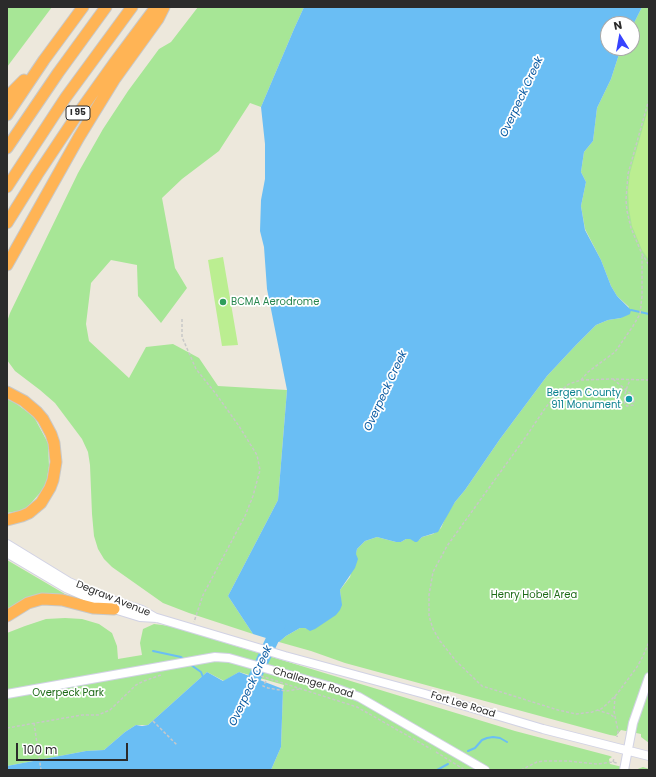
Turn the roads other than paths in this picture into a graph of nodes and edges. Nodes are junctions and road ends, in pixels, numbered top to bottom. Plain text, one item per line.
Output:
1 (83, 7) edge
2 (106, 7) edge
3 (132, 7) edge
4 (156, 7) edge
5 (164, 7) edge
6 (44, 60) junction
7 (7, 97) edge
8 (7, 114) edge
9 (7, 148) edge
10 (7, 187) edge
11 (7, 223) edge
12 (7, 265) edge
13 (7, 392) edge
14 (7, 520) edge
15 (7, 544) edge
16 (7, 553) edge
17 (114, 609) junction
18 (7, 616) edge
19 (157, 618) junction
20 (277, 653) joint
21 (649, 677) edge
22 (7, 694) edge
23 (628, 750) junction
24 (649, 756) edge
25 (485, 770) edge
26 (624, 770) edge

1 - 6 highway
2 - 9 highway
3 - 10 highway, I 95
4 - 11 highway, I 95
5 - 12 highway
6 - 7 highway
6 - 8 highway
13 - 14 highway
15 - 19 main road, Degraw Avenue
16 - 17 main road, Degraw Avenue
17 - 18 highway
17 - 19 main road, Degraw Avenue
19 - 20 main road, Degraw Avenue
20 - 23 main road, Fort Lee Road
21 - 23 main road
22 - 25 main road, Challenger Road
23 - 24 main road, Fort Lee Road
23 - 26 main road

